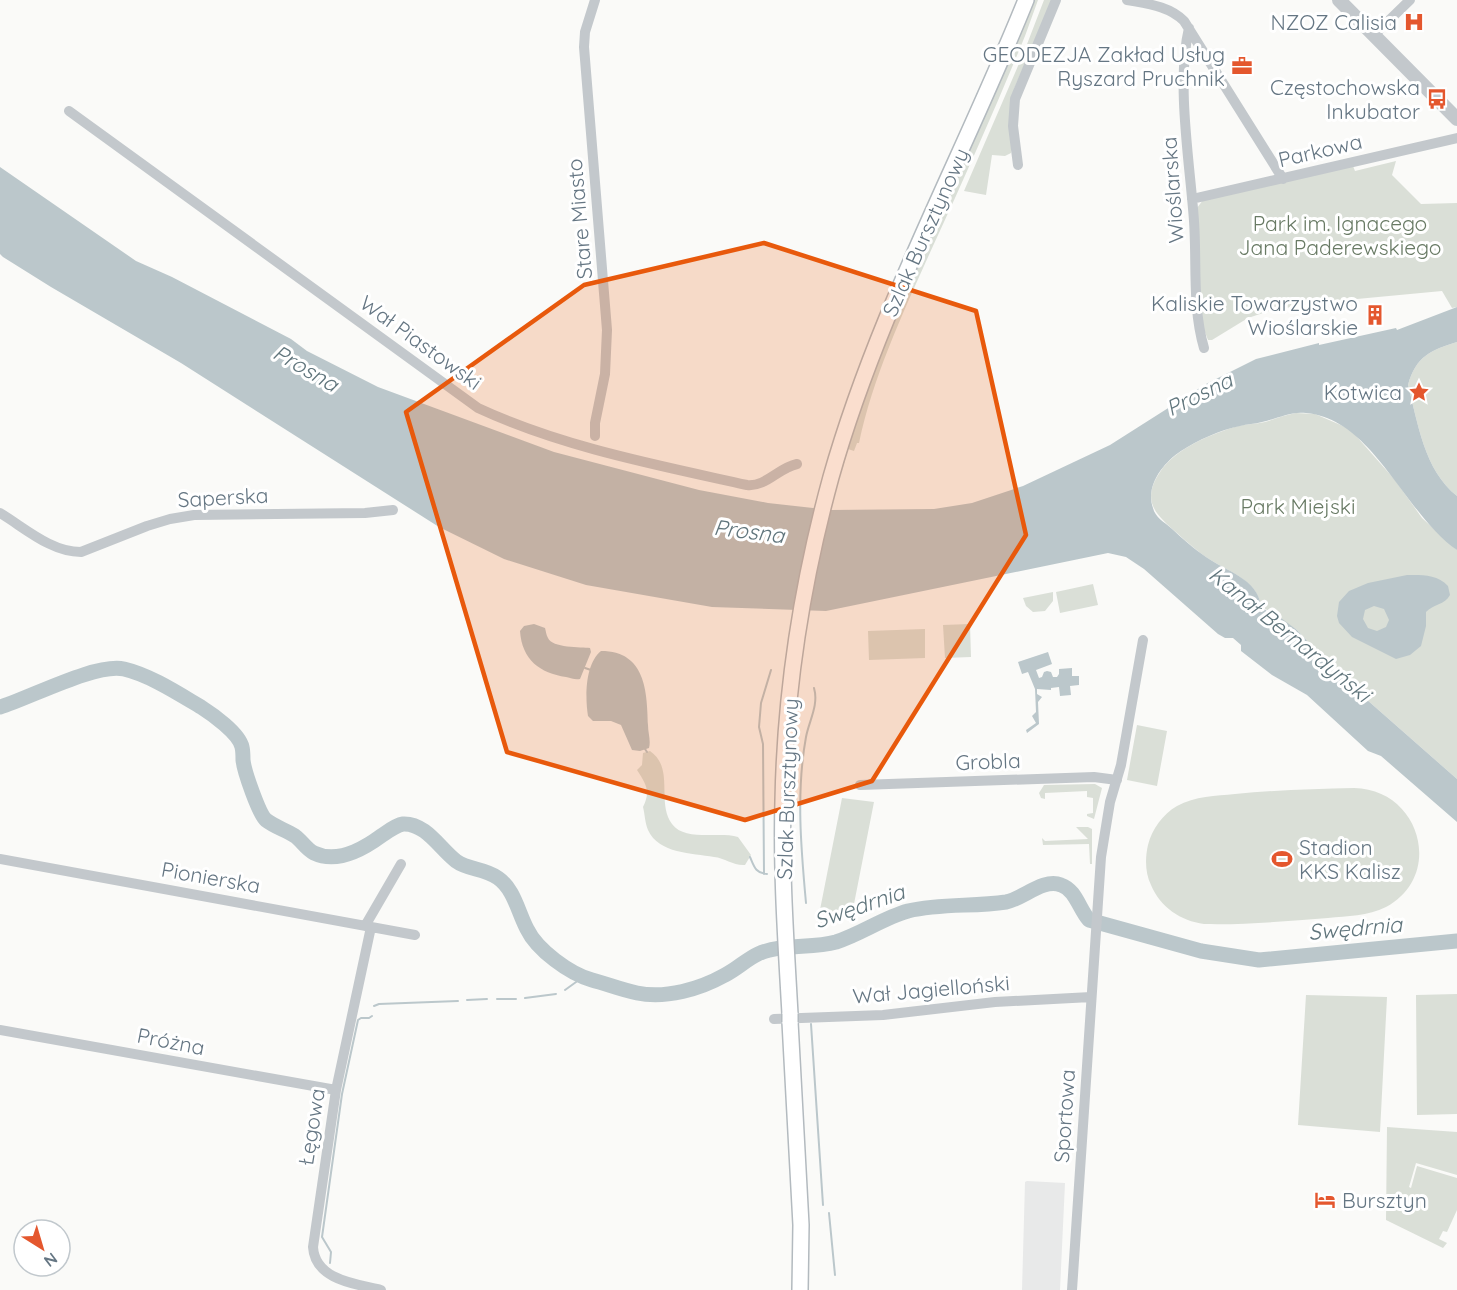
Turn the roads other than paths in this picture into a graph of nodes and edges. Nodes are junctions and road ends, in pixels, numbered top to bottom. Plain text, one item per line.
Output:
1 (595, 0) edge
2 (1026, 0) edge
3 (1056, 0) edge
4 (1127, 0) edge
5 (1339, 0) edge
6 (1410, 0) edge
7 (1189, 28) junction
8 (1374, 35) junction
9 (69, 111) dead end
10 (1457, 118) edge
11 (1457, 138) edge
12 (1018, 165) dead end
13 (1283, 178) junction
14 (1192, 199) junction
15 (1204, 348) dead end
16 (595, 436) dead end
17 (797, 464) dead end
18 (393, 510) dead end
19 (0, 513) edge
20 (1143, 640) dead end
21 (1117, 780) junction
22 (860, 784) dead end
23 (0, 860) edge
24 (401, 864) dead end
25 (368, 927) junction
26 (415, 934) dead end
27 (1091, 997) junction
28 (774, 1019) dead end
29 (0, 1030) edge
30 (336, 1090) junction
31 (801, 1226) junction
32 (381, 1290) edge
33 (800, 1290) edge
34 (810, 1290) edge
35 (1072, 1290) edge

1 - 16 street, Stare Miasto
2 - 31 main road, Szlak Bursztynowy
3 - 12 street
4 - 7 street
5 - 8 street
6 - 8 street
7 - 13 street
7 - 14 street, Wioślarska
8 - 10 street
9 - 17 street, Wał Piastowski
11 - 13 street, Parkowa
13 - 14 street, Parkowa
14 - 15 street, Wioślarska
18 - 19 street, Saperska
20 - 21 street
21 - 22 street, Grobla
21 - 27 street, Sportowa
23 - 25 street, Pionierska
24 - 25 street, Łęgowa
25 - 26 street, Pionierska
25 - 30 street, Łęgowa
27 - 28 street, Wał Jagielloński
27 - 35 street, Sportowa
29 - 30 street, Próżna
30 - 32 street, Łęgowa
31 - 33 main road
31 - 34 main road

